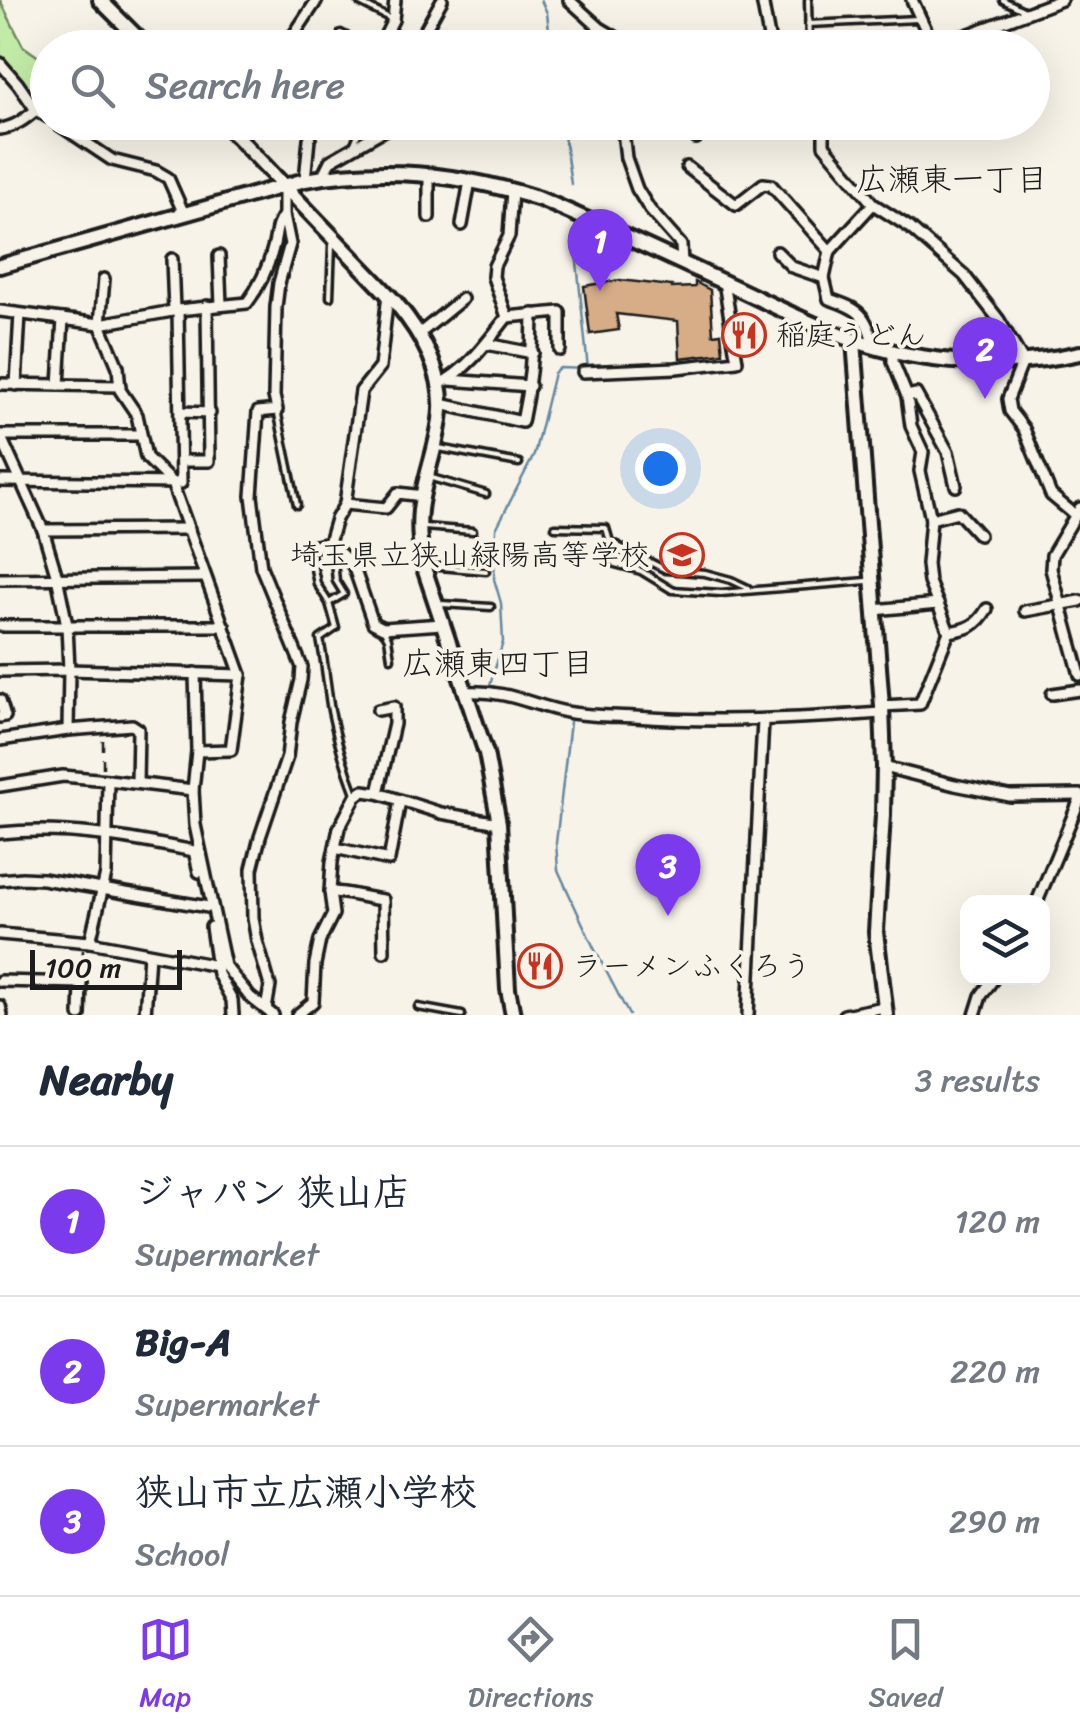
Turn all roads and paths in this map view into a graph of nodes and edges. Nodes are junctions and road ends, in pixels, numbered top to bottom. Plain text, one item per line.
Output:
1 (100, 0) edge
2 (317, 0) edge
3 (394, 0) edge
4 (442, 0) edge
5 (569, 0) edge
6 (762, 0) edge
7 (808, 0) edge
8 (912, 0) edge
9 (1002, 0) edge
10 (1056, 1) edge
11 (360, 2) dead end
12 (1028, 13) junction
13 (921, 19) junction
14 (393, 20) junction
15 (808, 24) junction
16 (130, 30) edge
17 (297, 30) edge
18 (388, 30) edge
19 (425, 30) edge
20 (603, 30) edge
21 (768, 30) edge
22 (808, 30) edge
23 (926, 30) edge
24 (980, 30) edge
25 (0, 64) edge
26 (30, 101) edge
27 (30, 115) edge
28 (0, 129) edge
29 (82, 140) edge
30 (240, 140) edge
31 (309, 140) edge
32 (356, 140) edge
33 (364, 140) edge
34 (624, 140) edge
35 (824, 140) edge
36 (353, 146) junction
37 (687, 167) dead end
38 (429, 175) junction
39 (322, 177) junction
40 (305, 180) junction
41 (470, 181) junction
42 (284, 185) junction
43 (512, 190) junction
44 (873, 204) junction
45 (184, 214) junction
46 (284, 215) junction
47 (429, 217) dead end
48 (462, 226) dead end
49 (332, 235) junction
50 (830, 251) junction
51 (777, 252) dead end
52 (219, 256) dead end
53 (172, 258) dead end
54 (682, 263) junction
55 (0, 266) edge
56 (824, 278) junction
57 (104, 279) dead end
58 (724, 282) junction
59 (388, 294) junction
60 (330, 297) dead end
61 (462, 299) dead end
62 (221, 304) junction
63 (206, 306) junction
64 (176, 310) junction
65 (0, 311) edge
66 (20, 314) junction
67 (533, 314) junction
68 (507, 317) junction
69 (63, 320) junction
70 (100, 324) junction
71 (419, 334) junction
72 (854, 341) junction
73 (486, 344) junction
74 (874, 346) junction
75 (560, 350) dead end
76 (893, 352) junction
77 (1080, 353) edge
78 (534, 354) junction
79 (1023, 361) junction
80 (582, 372) dead end
81 (444, 382) junction
82 (0, 384) edge
83 (16, 384) junction
84 (59, 385) junction
85 (120, 386) junction
86 (530, 386) junction
87 (907, 396) junction
88 (441, 404) junction
89 (276, 410) junction
90 (181, 412) junction
91 (210, 413) junction
92 (140, 436) junction
93 (434, 447) junction
94 (182, 461) junction
95 (519, 463) dead end
96 (428, 476) junction
97 (0, 481) edge
98 (19, 482) junction
99 (172, 483) junction
100 (956, 486) dead end
101 (486, 494) dead end
102 (423, 496) junction
103 (297, 504) dead end
104 (345, 504) junction
105 (1078, 512) edge
106 (930, 519) junction
107 (419, 526) junction
108 (1068, 526) junction
109 (556, 527) dead end
110 (188, 529) junction
111 (43, 530) junction
112 (474, 531) dead end
113 (1080, 534) edge
114 (979, 535) dead end
115 (330, 545) junction
116 (618, 545) junction
117 (310, 547) joint
118 (423, 565) junction
119 (486, 571) dead end
120 (1, 576) edge
121 (57, 577) junction
122 (205, 577) junction
123 (872, 580) junction
124 (752, 590) junction
125 (1080, 602) edge
126 (329, 603) junction
127 (436, 604) junction
128 (938, 604) junction
129 (1060, 606) junction
130 (492, 607) dead end
131 (987, 609) dead end
132 (874, 610) junction
133 (1025, 611) dead end
134 (443, 624) junction
135 (66, 625) junction
136 (0, 626) edge
137 (224, 626) junction
138 (383, 628) junction
139 (949, 632) junction
140 (1076, 652) edge
141 (391, 658) dead end
142 (70, 670) junction
143 (0, 671) edge
144 (194, 673) junction
145 (241, 675) junction
146 (1080, 675) edge
147 (1080, 690) edge
148 (467, 692) junction
149 (1052, 694) dead end
150 (0, 700) edge
151 (378, 710) dead end
152 (881, 710) junction
153 (0, 717) edge
154 (763, 721) junction
155 (68, 730) junction
156 (0, 740) edge
157 (197, 751) junction
158 (884, 767) junction
159 (108, 780) junction
160 (137, 783) junction
161 (0, 786) edge
162 (192, 790) junction
163 (378, 793) junction
164 (356, 796) junction
165 (1080, 797) edge
166 (400, 801) junction
167 (499, 823) junction
168 (0, 833) edge
169 (107, 834) junction
170 (335, 848) junction
171 (0, 880) edge
172 (103, 889) junction
173 (330, 892) junction
174 (1040, 895) edge
175 (208, 907) junction
176 (0, 934) edge
177 (90, 942) junction
178 (384, 952) dead end
179 (148, 954) junction
180 (217, 966) junction
181 (0, 982) edge
182 (989, 985) edge
183 (0, 1006) edge
184 (418, 1007) dead end
185 (885, 1011) edge
186 (270, 1012) edge
187 (2, 1015) edge
188 (80, 1015) edge
189 (145, 1015) edge
190 (233, 1015) edge
191 (297, 1015) edge
192 (462, 1015) edge
193 (513, 1015) edge
194 (748, 1015) edge
195 (844, 1015) edge
196 (975, 1015) edge

1 - 16 street
2 - 17 street
3 - 14 street
4 - 19 street
5 - 20 street
6 - 21 street
7 - 15 lane
8 - 13 street
9 - 12 lane
10 - 12 street
11 - 14 lane
12 - 24 street
13 - 15 lane
13 - 23 street
14 - 18 street
15 - 22 lane
25 - 26 street
27 - 28 street
29 - 45 street
30 - 42 street
31 - 40 street
32 - 36 lane
33 - 36 street
34 - 54 street
35 - 44 street
36 - 39 street
37 - 50 street
38 - 39 street
38 - 41 street
38 - 47 street
39 - 40 street
40 - 42 street
41 - 43 street
41 - 48 street
42 - 45 street
42 - 46 street
42 - 49 street
43 - 54 street
43 - 68 street
44 - 50 street
44 - 79 street
45 - 55 street
46 - 62 street
46 - 89 street
49 - 59 street
49 - 60 lane
50 - 56 street
51 - 56 street
52 - 62 street
53 - 64 street
54 - 58 street
56 - 74 street
57 - 70 street
58 - 72 street
58 - 80 street
59 - 71 street
59 - 104 street
61 - 71 street
62 - 63 street
63 - 64 street
63 - 91 street
64 - 70 street
64 - 90 street
65 - 66 street
66 - 69 street
66 - 83 street
67 - 68 street
67 - 75 street
67 - 78 street
68 - 73 street
69 - 70 street
69 - 84 street
70 - 85 street
71 - 81 street
72 - 74 street
72 - 123 street
73 - 78 street
73 - 81 street
74 - 76 street
76 - 79 street
76 - 87 street
77 - 79 street
78 - 86 street
79 - 105 street
81 - 86 street
81 - 88 street
82 - 83 street
83 - 84 street
84 - 85 street
85 - 92 street
86 - 88 street
87 - 100 street
87 - 106 street
88 - 93 street
89 - 103 lane
89 - 186 street
90 - 91 street
90 - 94 street
91 - 94 street
92 - 98 street
92 - 99 street
93 - 95 lane
93 - 96 street
94 - 99 street
96 - 101 lane
96 - 102 street
97 - 98 street
98 - 99 street
98 - 111 street
99 - 110 street
102 - 104 street
102 - 107 street
104 - 115 street
105 - 108 street
106 - 114 street
106 - 128 street
107 - 112 lane
107 - 118 street
108 - 113 street
108 - 129 street
109 - 116 lane
110 - 111 street
110 - 122 street
111 - 121 street
115 - 117 street
115 - 126 lane
115 - 138 street
116 - 124 lane
116 - 124 lane
117 - 126 lane
118 - 119 lane
118 - 127 street
120 - 121 street
121 - 122 street
121 - 135 street
122 - 137 street
123 - 124 lane
123 - 132 street
125 - 129 street
126 - 164 lane
127 - 130 lane
127 - 134 street
128 - 132 street
128 - 139 street
129 - 133 street
129 - 140 street
131 - 139 street
132 - 152 street
134 - 138 street
134 - 148 street
135 - 136 street
135 - 137 street
135 - 142 street
137 - 145 street
138 - 141 lane
139 - 152 street
140 - 146 street
142 - 143 street
142 - 144 street
142 - 155 street
144 - 145 street
144 - 157 street
145 - 157 street
147 - 149 street
148 - 154 street
148 - 167 street
150 - 153 street
151 - 163 street
152 - 154 street
152 - 158 street
154 - 194 street
155 - 156 street
155 - 160 street
157 - 162 street
158 - 165 street
158 - 185 street
159 - 160 street
159 - 161 street
159 - 169 street
160 - 162 street
162 - 186 street
163 - 164 street
163 - 166 street
164 - 170 street
165 - 174 street
166 - 167 street
166 - 170 street
167 - 193 street
168 - 169 street
169 - 172 street
169 - 175 street
170 - 173 street
171 - 172 street
172 - 175 street
172 - 177 street
173 - 178 street
173 - 191 street
175 - 180 street
176 - 177 street
177 - 179 street
179 - 180 street
179 - 189 street
180 - 190 street
181 - 188 street
182 - 196 street
183 - 187 street
184 - 192 lane
185 - 195 street

